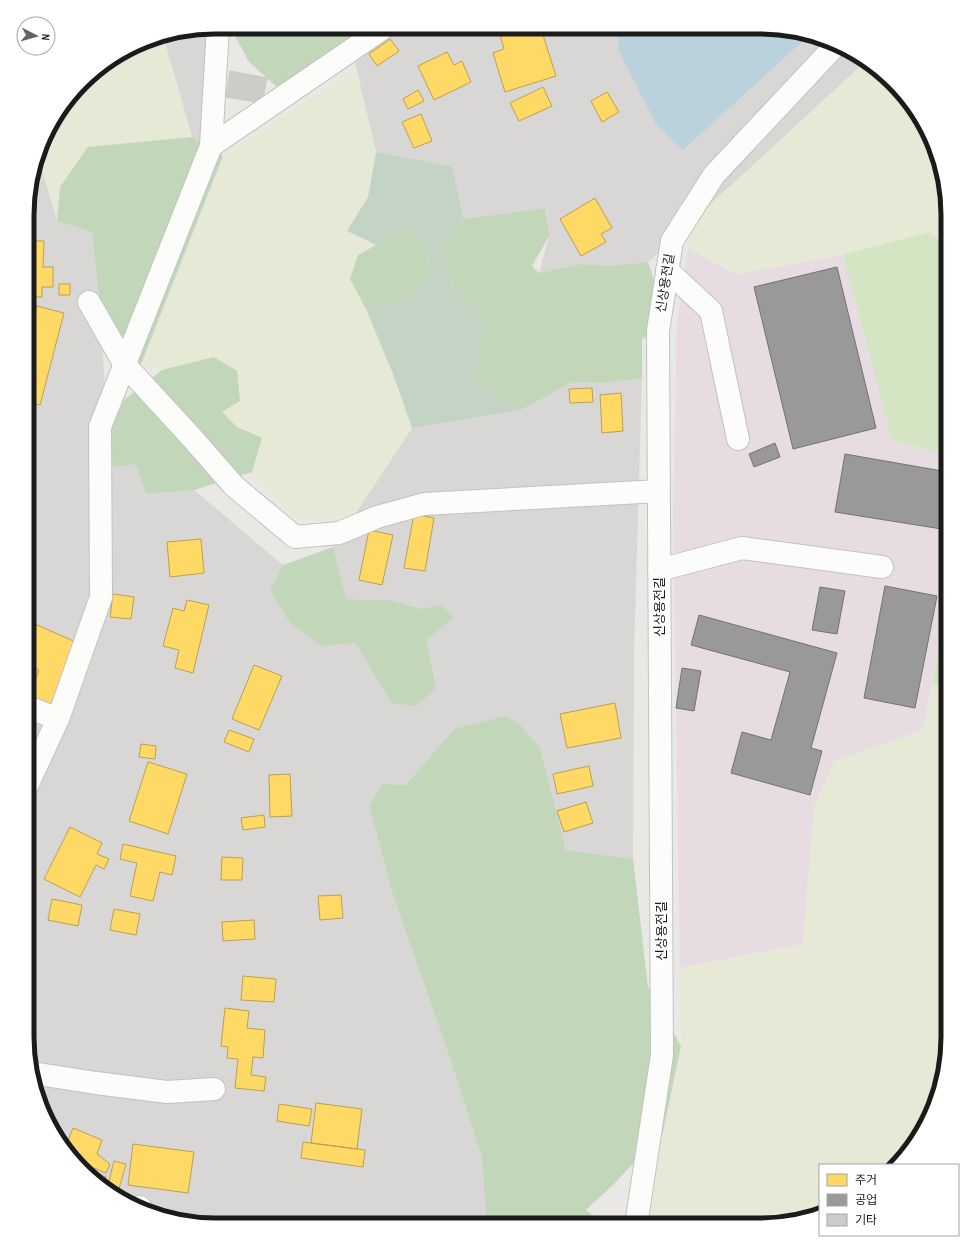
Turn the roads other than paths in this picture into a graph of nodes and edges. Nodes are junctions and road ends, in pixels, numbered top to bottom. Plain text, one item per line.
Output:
1 (218, 34) edge
2 (376, 34) edge
3 (832, 49) edge
4 (212, 146) junction
5 (668, 270) junction
6 (88, 302) dead end
7 (125, 365) junction
8 (738, 439) dead end
9 (659, 491) junction
10 (882, 567) dead end
11 (659, 570) junction
12 (34, 710) edge
13 (58, 720) junction
14 (34, 773) edge
15 (37, 1074) edge
16 (214, 1089) dead end
17 (637, 1218) edge

1 - 4 street
2 - 4 street
3 - 5 street, 신상용전길
4 - 7 street
5 - 8 street
5 - 9 street, 신상용전길
6 - 7 street
7 - 9 street
7 - 13 street
9 - 11 street, 신상용전길
10 - 11 street
11 - 17 street, 신상용전길
12 - 13 street
13 - 14 street
15 - 16 street

